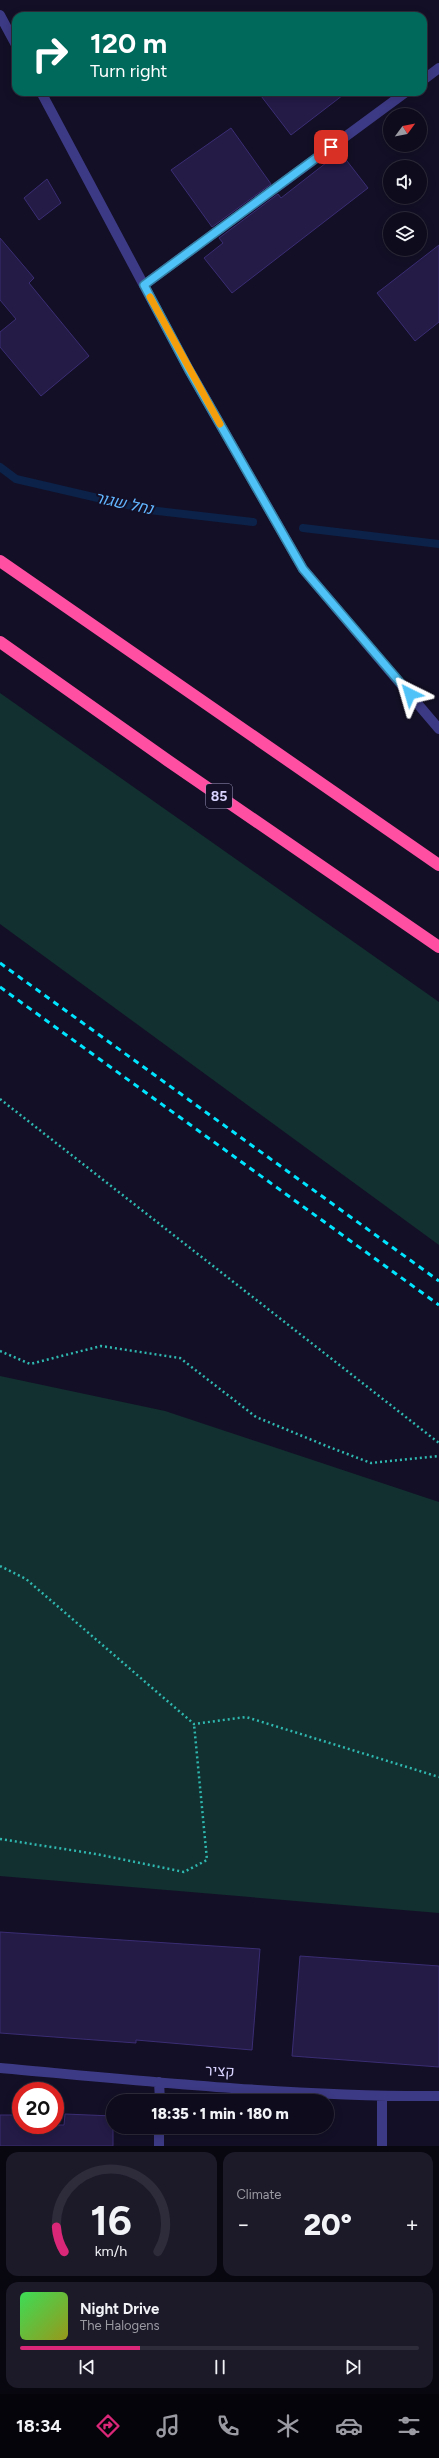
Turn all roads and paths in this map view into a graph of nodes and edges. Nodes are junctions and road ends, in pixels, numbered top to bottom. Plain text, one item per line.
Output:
1 (0, 15) edge
2 (0, 29) edge
3 (12, 37) edge
4 (12, 39) edge
5 (439, 68) edge
6 (427, 77) edge
7 (43, 96) edge
8 (401, 96) edge
9 (144, 285) junction
10 (0, 562) edge
11 (0, 642) edge
12 (439, 729) edge
13 (439, 865) edge
14 (439, 947) edge
15 (0, 1100) edge
16 (0, 1351) edge
17 (439, 1443) edge
18 (439, 1456) edge
19 (0, 1566) edge
20 (194, 1724) junction
21 (439, 1777) edge
22 (0, 1839) edge
23 (0, 2068) edge
24 (160, 2082) junction
25 (160, 2094) edge
26 (382, 2096) junction
27 (439, 2096) edge
28 (159, 2134) edge
29 (159, 2146) edge
30 (382, 2146) edge

1 - 3 street
2 - 4 street
5 - 6 street
7 - 9 street
8 - 9 street
9 - 12 street
10 - 13 highway
11 - 14 highway, 85
15 - 17 path
16 - 18 path
19 - 20 path
20 - 21 path
20 - 22 path
23 - 24 street, קציר
24 - 25 street
24 - 26 street, קציר
26 - 27 street, קציר
26 - 30 street
28 - 29 street

